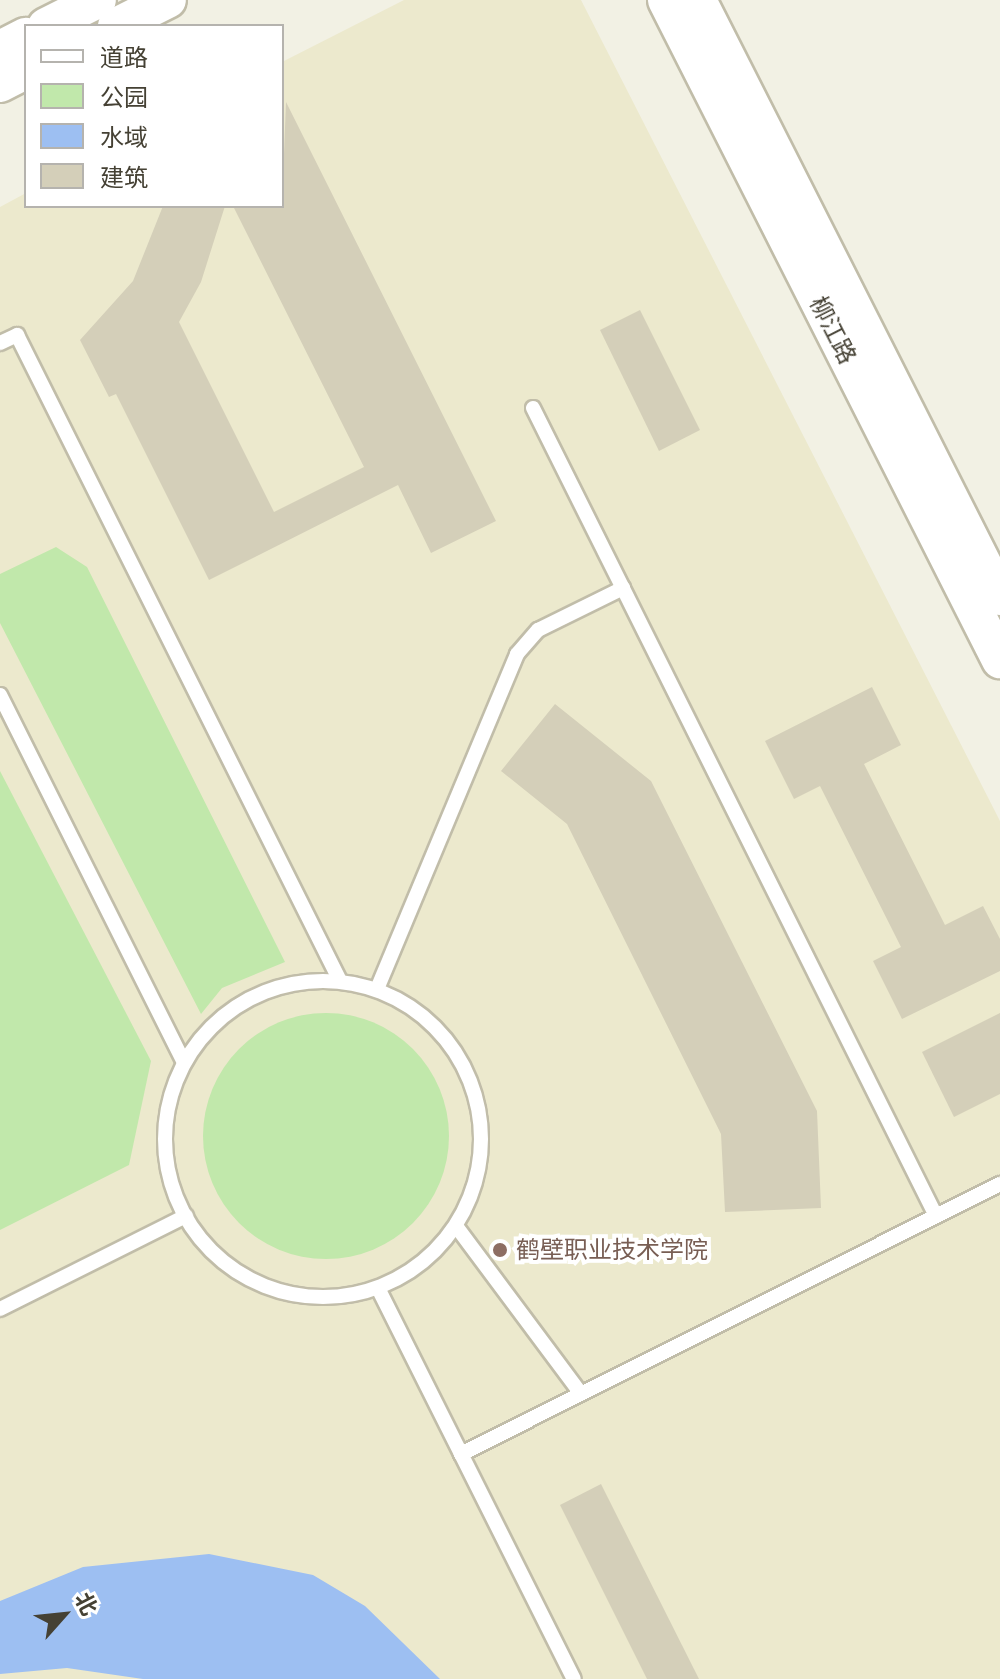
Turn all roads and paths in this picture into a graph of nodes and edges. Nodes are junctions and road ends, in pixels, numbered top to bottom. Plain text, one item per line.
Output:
1 (98, 0) edge
2 (168, 0) edge
3 (666, 0) edge
4 (698, 0) edge
5 (50, 24) edge
6 (120, 24) edge
7 (24, 37) edge
8 (0, 49) edge
9 (24, 72) edge
10 (0, 84) edge
11 (0, 343) edge
12 (533, 408) dead end
13 (623, 588) junction
14 (1000, 597) edge
15 (1000, 660) edge
16 (0, 695) edge
17 (340, 981) junction
18 (377, 989) junction
19 (184, 1063) junction
20 (1000, 1184) edge
21 (186, 1216) junction
22 (936, 1216) junction
23 (456, 1226) junction
24 (378, 1288) junction
25 (0, 1309) edge
26 (581, 1394) junction
27 (461, 1454) junction
28 (574, 1679) edge

1 - 5 street
2 - 6 street
3 - 15 street, 柳江路
4 - 14 street, 柳江路
7 - 8 street
9 - 10 street
11 - 17 lane
12 - 13 lane
13 - 18 lane
13 - 22 lane
16 - 19 lane
17 - 18 lane
17 - 19 lane
18 - 23 lane
19 - 21 lane
20 - 22 lane
21 - 24 lane
21 - 25 lane
22 - 26 lane
23 - 24 lane
23 - 26 lane
24 - 27 lane
26 - 27 lane
27 - 28 lane

